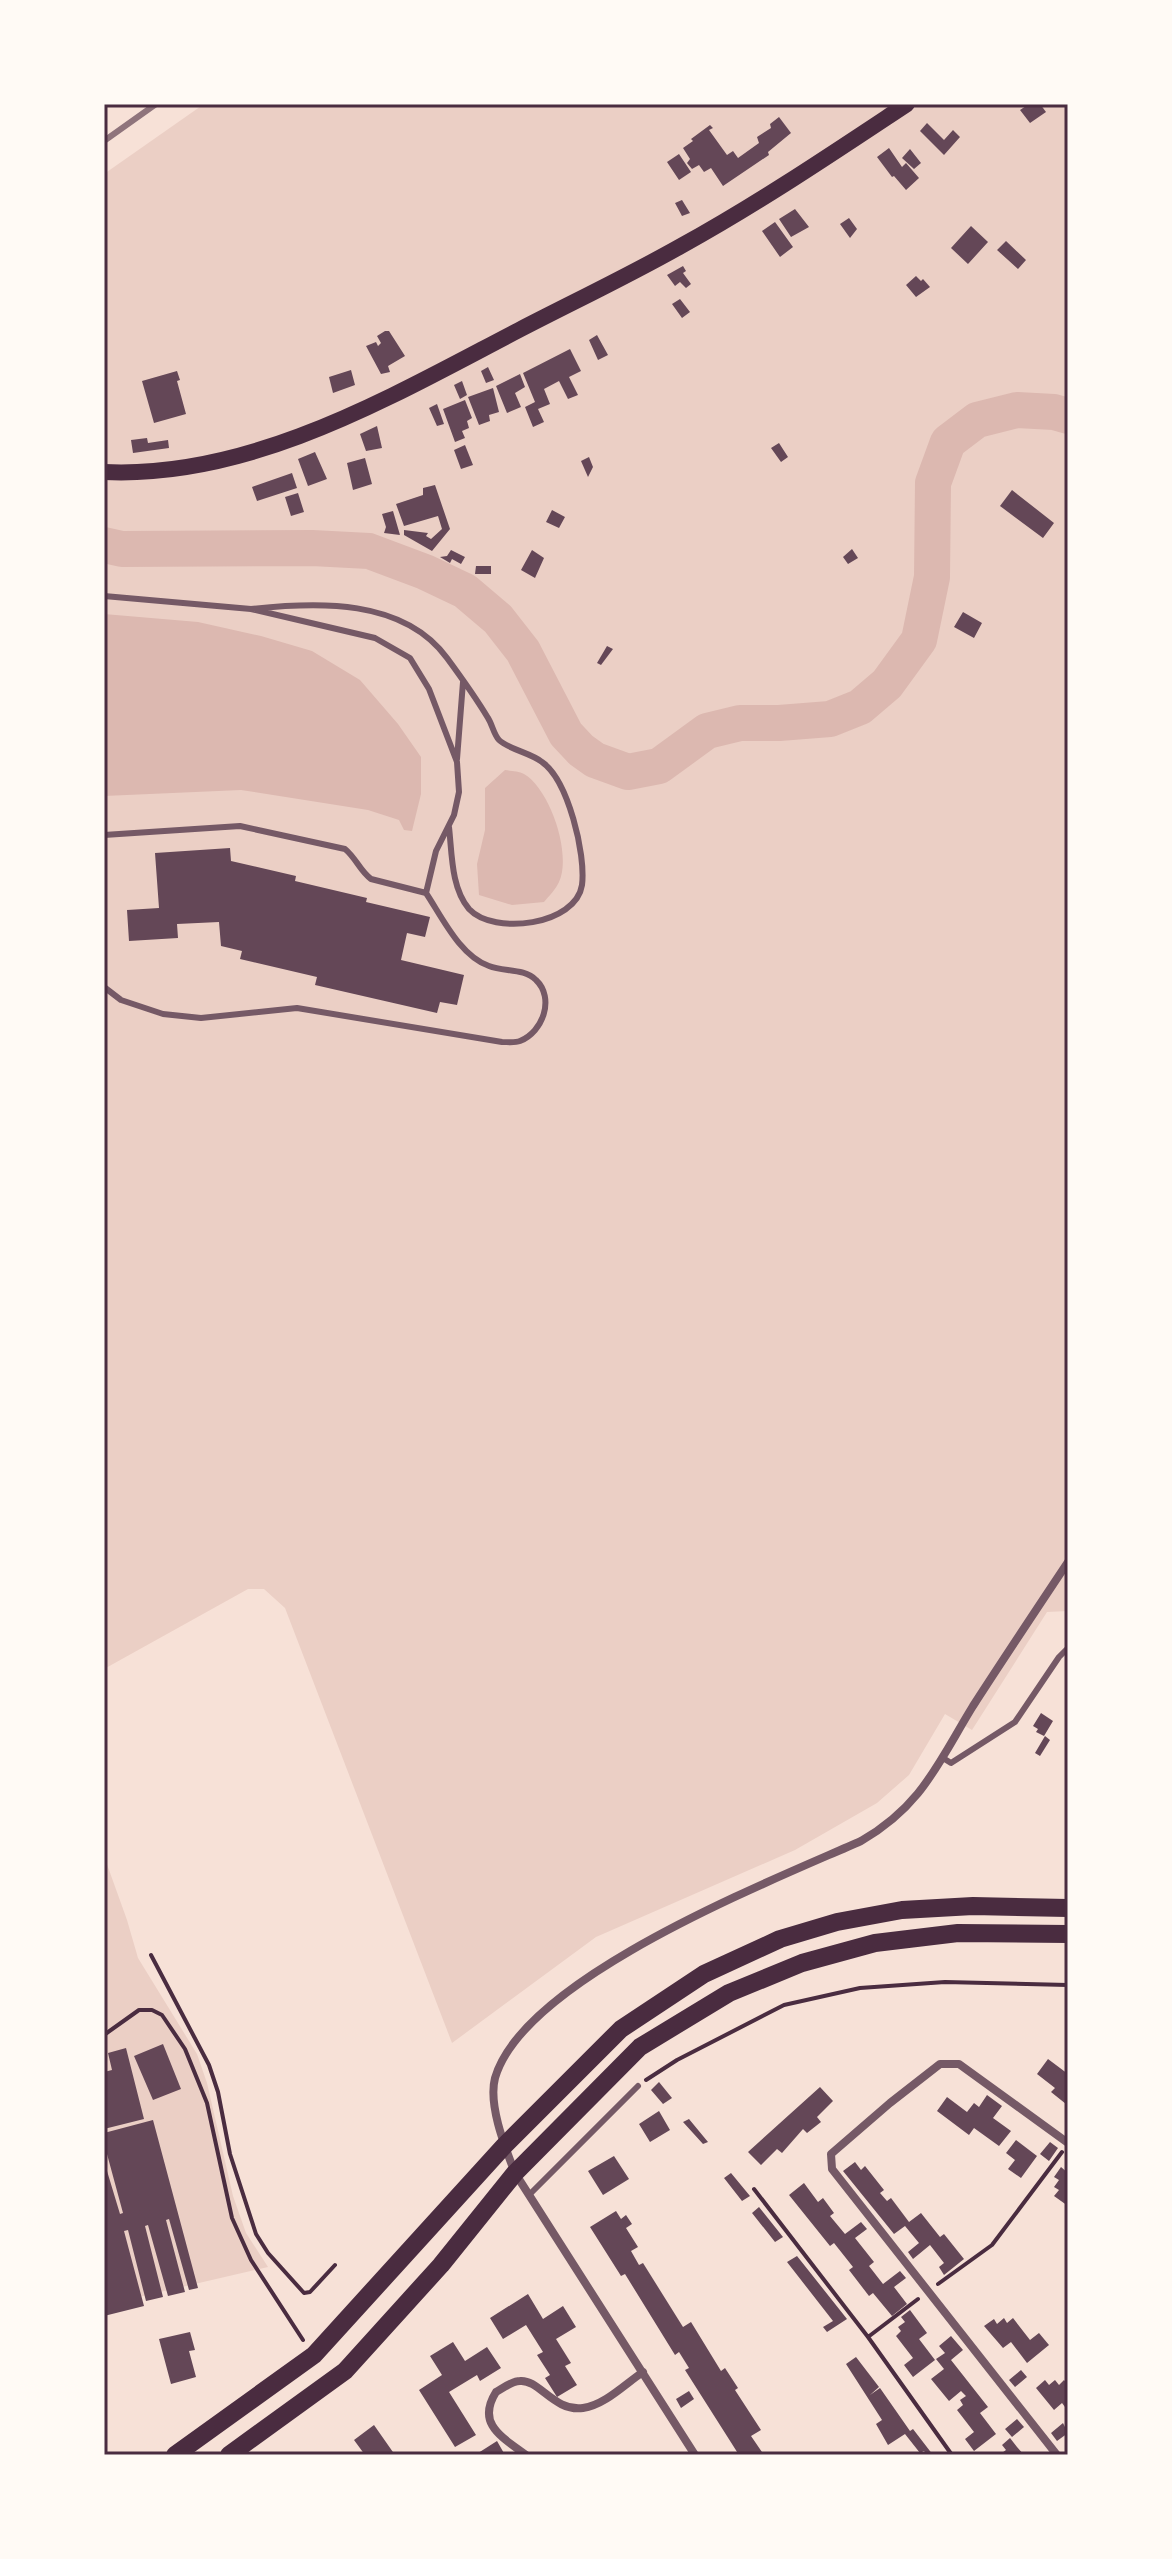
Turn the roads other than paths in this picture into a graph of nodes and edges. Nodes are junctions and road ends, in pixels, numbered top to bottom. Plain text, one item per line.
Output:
1 (907, 104) edge
2 (104, 472) edge
3 (104, 596) edge
4 (251, 609) junction
5 (463, 681) junction
6 (457, 762) junction
7 (449, 827) junction
8 (104, 835) edge
9 (426, 893) junction
10 (104, 987) edge
11 (1068, 1562) edge
12 (1068, 1648) edge
13 (943, 1758) junction
14 (1068, 1908) edge
15 (1068, 1934) edge
16 (638, 2086) road end
17 (1068, 2143) edge
18 (504, 2146) junction
19 (515, 2173) junction
20 (529, 2195) junction
21 (643, 2372) junction
22 (175, 2455) edge
23 (229, 2455) edge
24 (526, 2455) edge
25 (695, 2455) edge
26 (1057, 2455) edge

1 - 2 main road
3 - 4 lane
4 - 5 lane
4 - 6 lane
5 - 6 lane
5 - 7 lane
6 - 7 lane
7 - 9 lane
8 - 9 lane
9 - 10 lane
11 - 13 street
12 - 13 lane
13 - 18 street
14 - 18 main road
15 - 19 main road
16 - 20 lane
17 - 26 street
18 - 19 street
18 - 22 main road
19 - 20 street
19 - 23 main road
20 - 21 street
21 - 24 street
21 - 25 street

